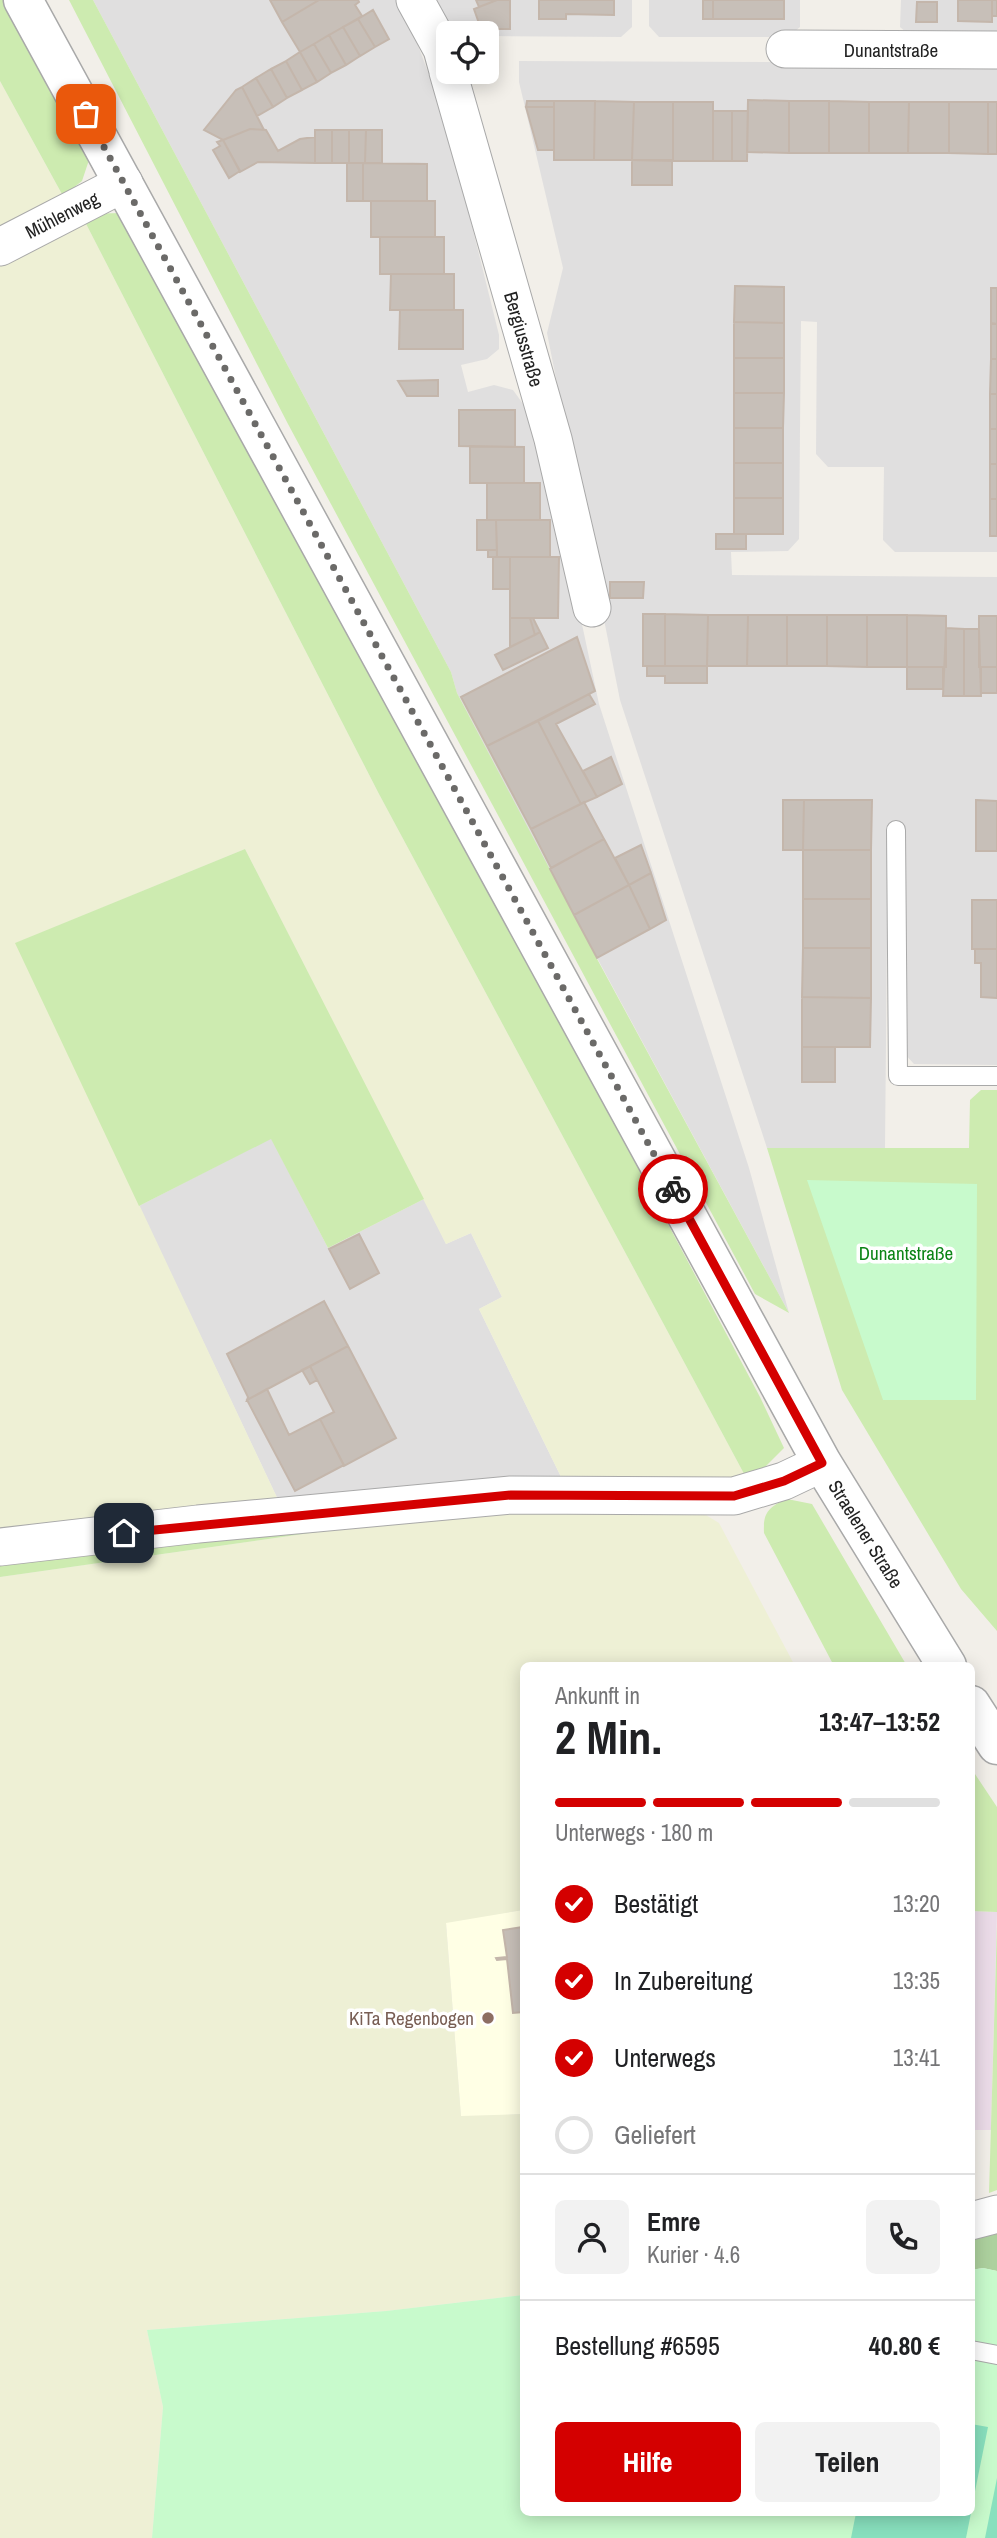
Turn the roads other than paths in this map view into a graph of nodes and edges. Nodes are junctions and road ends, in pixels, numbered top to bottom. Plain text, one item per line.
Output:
1 (23, 0) edge
2 (415, 0) edge
3 (436, 38) edge
4 (785, 49) dead end
5 (997, 50) edge
6 (451, 84) edge
7 (124, 183) junction
8 (0, 247) edge
9 (592, 608) dead end
10 (896, 830) dead end
11 (997, 1076) edge
12 (822, 1463) junction
13 (0, 1547) edge
14 (945, 1662) edge
15 (975, 1711) edge
16 (997, 1745) edge
17 (997, 2214) edge
18 (975, 2220) edge
19 (975, 2351) edge
20 (997, 2355) edge

1 - 7 street, Straelener Straße
2 - 3 street, Bergiusstraße
4 - 5 street, Dunantstraße
6 - 9 street, Bergiusstraße
7 - 8 street, Mühlenweg
7 - 12 street, Straelener Straße
10 - 11 lane
12 - 13 street
12 - 14 street, Straelener Straße
15 - 16 street
17 - 18 street
19 - 20 lane

